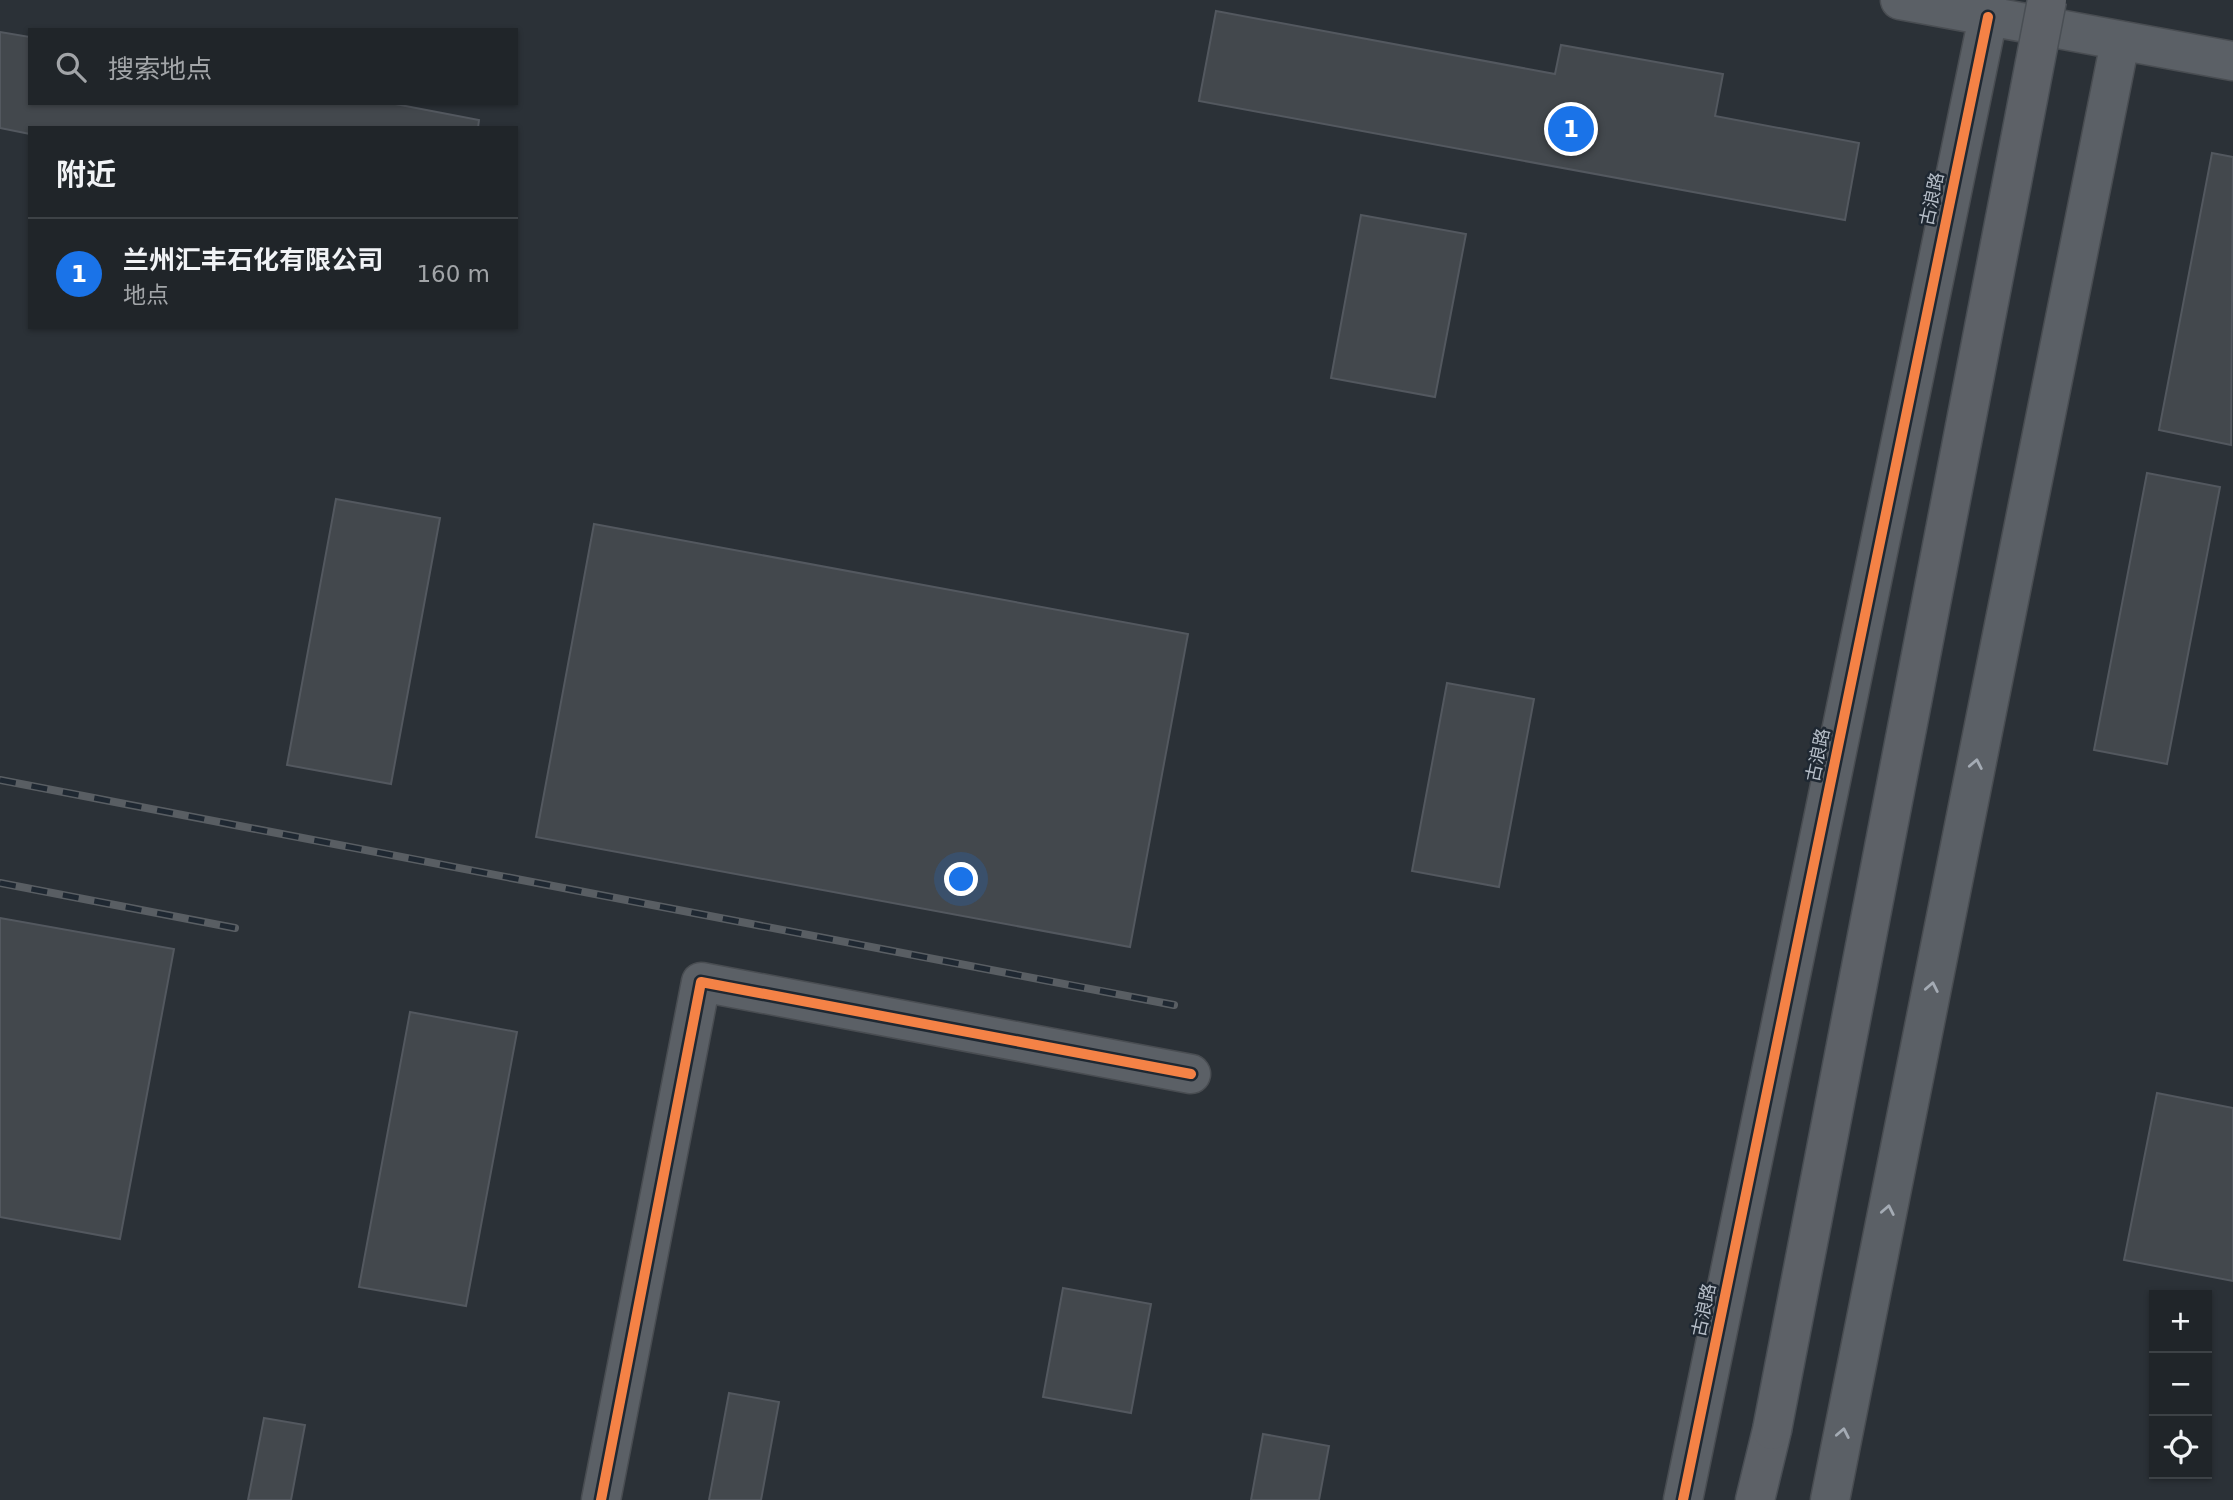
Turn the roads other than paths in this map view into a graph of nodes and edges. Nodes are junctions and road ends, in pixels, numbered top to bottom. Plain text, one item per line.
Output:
1 (1900, 0) edge
2 (2047, 0) edge
3 (1988, 17) junction
4 (2120, 42) junction
5 (2233, 61) edge
6 (1191, 1074) dead end
7 (1772, 1430) junction
8 (601, 1500) edge
9 (1683, 1500) edge
10 (1755, 1500) edge
11 (1762, 1500) edge
12 (1830, 1500) edge

1 - 3 street
2 - 7 main road, bridge
3 - 4 street
3 - 9 street, 古浪路
4 - 5 street
12 -> 4 street
6 - 8 street
7 - 10 main road
7 - 11 main road

